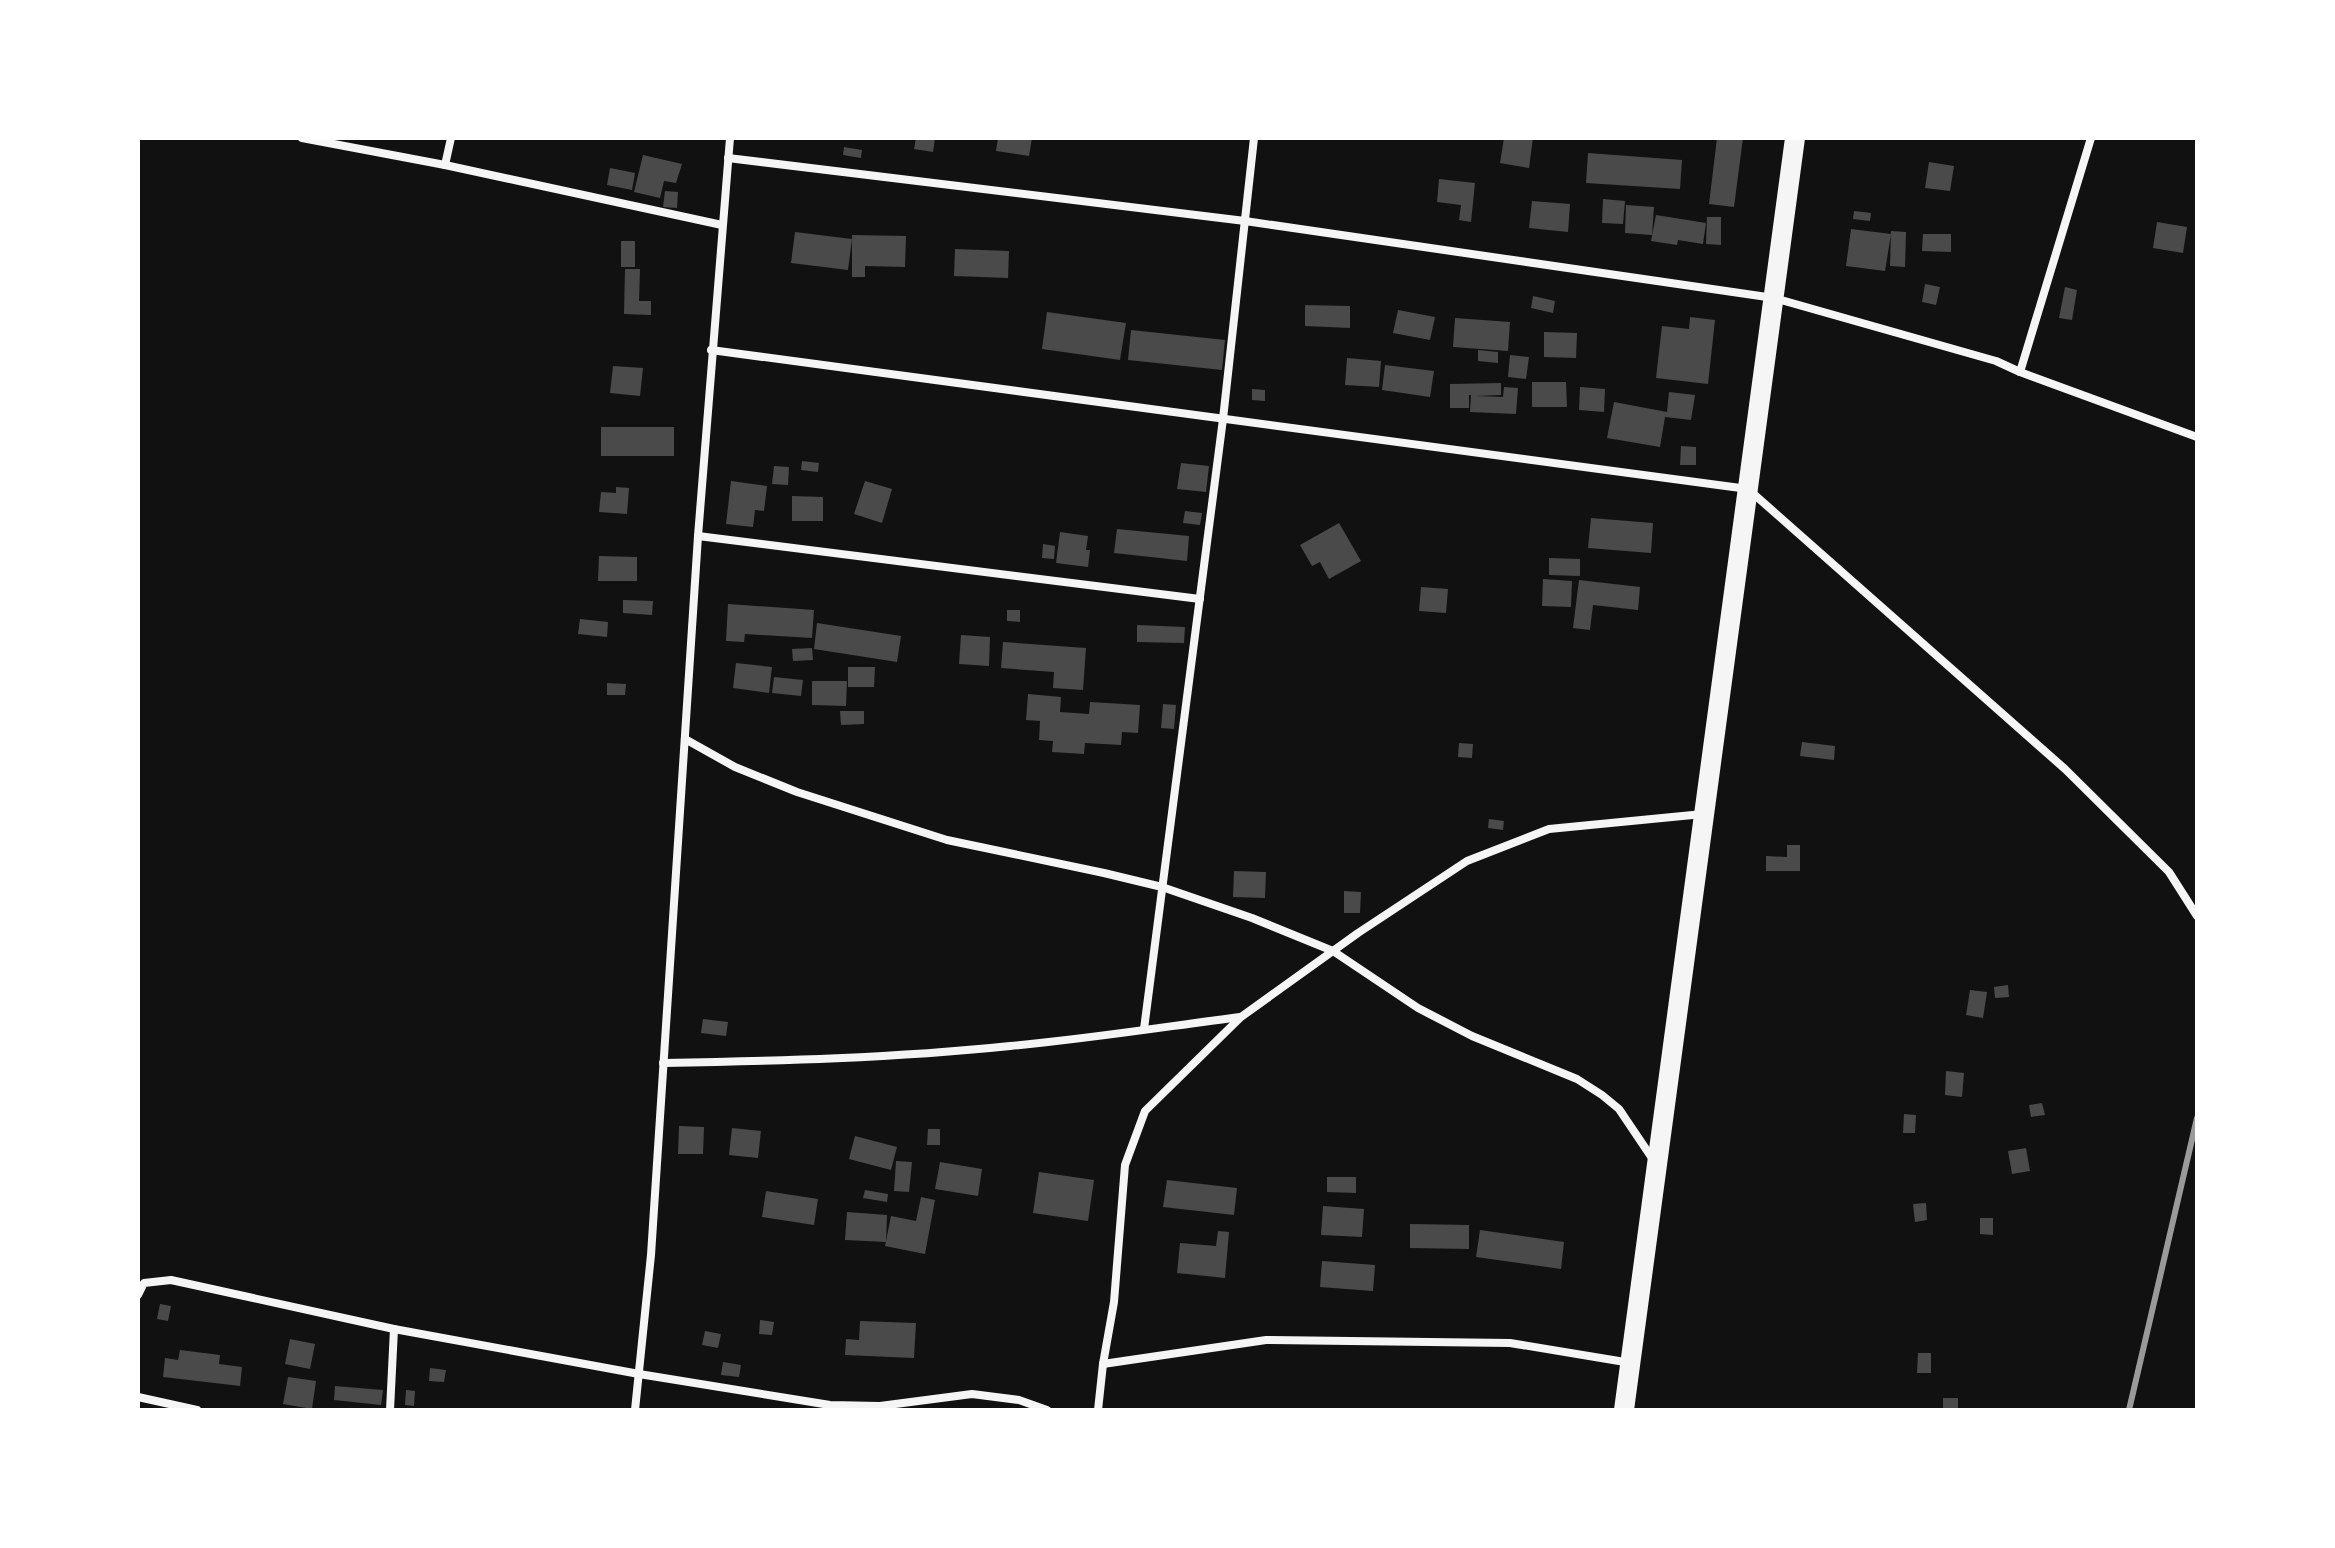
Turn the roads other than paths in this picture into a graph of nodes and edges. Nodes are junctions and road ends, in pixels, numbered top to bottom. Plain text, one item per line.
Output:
1 (302, 138) edge
2 (451, 138) edge
3 (730, 138) edge
4 (1254, 138) edge
5 (1795, 138) edge
6 (2091, 138) edge
7 (728, 158) junction
8 (445, 165) junction
9 (1245, 221) junction
10 (722, 225) junction
11 (1774, 298) junction
12 (711, 350) junction
13 (2020, 372) junction
14 (1223, 419) junction
15 (2197, 437) edge
16 (1748, 489) junction
17 (698, 536) junction
18 (1200, 599) junction
19 (685, 739) junction
20 (1704, 814) junction
21 (1162, 887) junction
22 (2197, 916) edge
23 (1333, 951) junction
24 (1241, 1017) junction
25 (1144, 1029) junction
26 (663, 1063) junction
27 (1657, 1165) junction
28 (138, 1295) edge
29 (394, 1329) junction
30 (1632, 1363) junction
31 (1103, 1364) junction
32 (639, 1374) junction
33 (138, 1397) edge
34 (197, 1410) edge
35 (390, 1410) edge
36 (635, 1410) edge
37 (1047, 1410) edge
38 (1098, 1410) edge
39 (1624, 1410) edge

1 - 8 street
2 - 8 street
3 - 7 street
4 - 9 street
5 - 11 main road
6 - 13 street
7 - 9 street
7 - 10 street
8 - 10 street
9 - 11 street
9 - 14 street
10 - 12 street
11 - 13 street
11 - 16 main road
12 - 14 street
12 - 17 street
13 - 15 street
14 - 16 street
14 - 18 street
16 - 20 main road
16 - 22 street
17 - 18 street
17 - 19 street
18 - 21 street
19 - 21 street
19 - 26 street
20 - 23 street
20 - 27 main road
21 - 23 street
21 - 25 street
23 - 24 street
23 - 27 street
24 - 25 street
24 - 31 street
25 - 26 street
26 - 32 street
27 - 30 main road
28 - 29 street
29 - 32 street
29 - 35 street
30 - 31 street
30 - 39 main road
31 - 38 street
32 - 36 street
32 - 37 street
33 - 34 street

